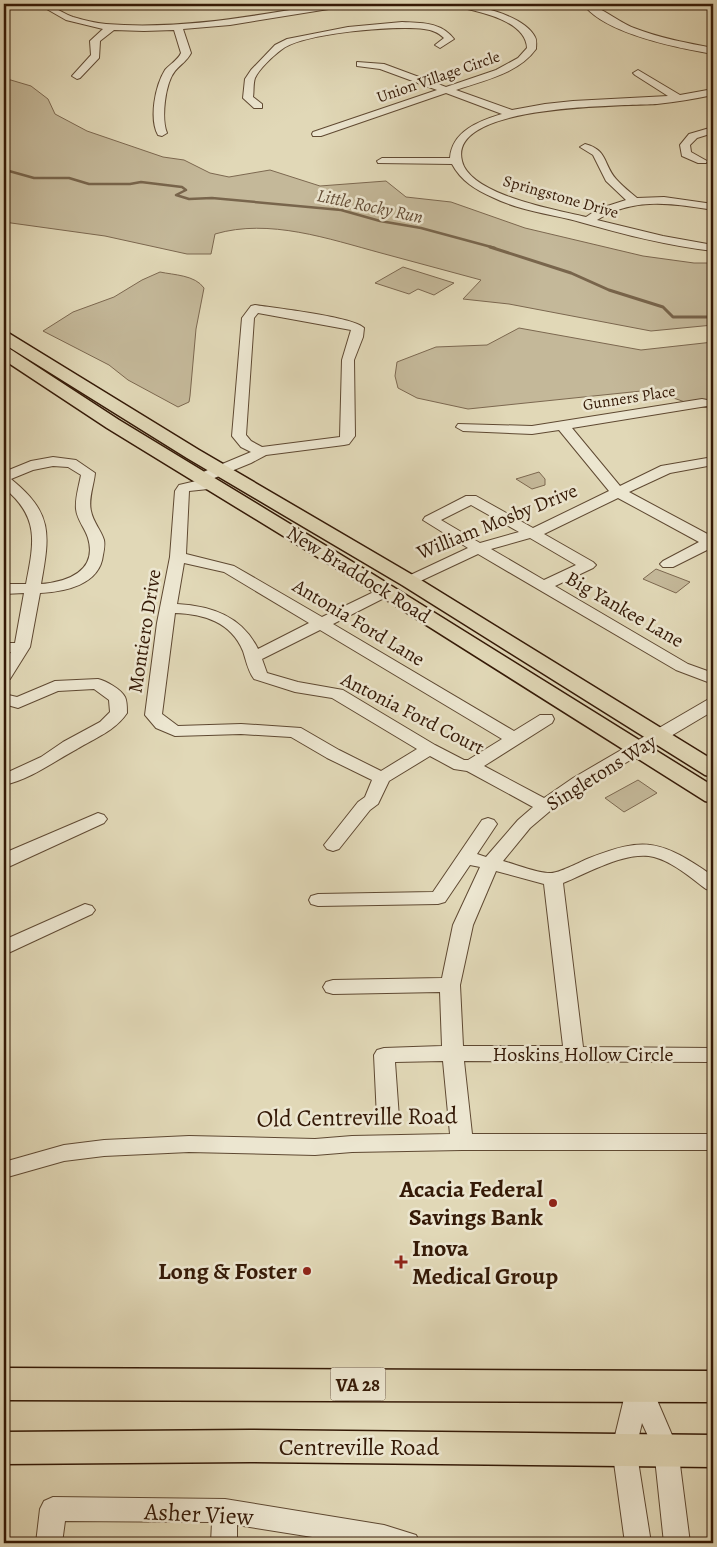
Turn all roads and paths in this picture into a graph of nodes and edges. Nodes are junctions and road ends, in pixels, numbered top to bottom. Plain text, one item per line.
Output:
1 (42, 4) edge
2 (289, 4) edge
3 (341, 4) edge
4 (457, 4) edge
5 (587, 4) edge
6 (470, 5) edge
7 (298, 10) junction
8 (112, 27) junction
9 (178, 28) junction
10 (332, 33) junction
11 (440, 45) dead end
12 (713, 51) edge
13 (360, 64) dead end
14 (638, 73) dead end
15 (77, 76) dead end
16 (447, 90) junction
17 (713, 92) edge
18 (679, 99) junction
19 (258, 106) dead end
20 (512, 114) junction
21 (713, 130) edge
22 (162, 133) dead end
23 (317, 134) dead end
24 (585, 147) dead end
25 (382, 160) dead end
26 (455, 161) junction
27 (702, 161) dead end
28 (634, 201) junction
29 (713, 208) edge
30 (587, 221) junction
31 (713, 248) edge
32 (4, 337) edge
33 (4, 353) edge
34 (702, 403) dead end
35 (562, 425) junction
36 (463, 427) dead end
37 (261, 450) junction
38 (713, 461) edge
39 (212, 478) junction
40 (4, 479) edge
41 (618, 492) junction
42 (534, 534) junction
43 (712, 542) edge
44 (478, 549) junction
45 (178, 557) junction
46 (668, 564) dead end
47 (409, 581) junction
48 (543, 586) junction
49 (33, 588) junction
50 (4, 589) edge
51 (387, 591) junction
52 (169, 608) junction
53 (320, 624) junction
54 (22, 647) junction
55 (4, 648) edge
56 (252, 658) junction
57 (4, 676) edge
58 (713, 678) edge
59 (4, 699) edge
60 (713, 704) edge
61 (546, 719) dead end
62 (658, 736) junction
63 (513, 738) junction
64 (637, 748) junction
65 (429, 749) junction
66 (470, 766) junction
67 (713, 770) edge
68 (382, 778) junction
69 (4, 780) edge
70 (713, 796) edge
71 (546, 806) junction
72 (98, 819) dead end
73 (488, 824) dead end
74 (333, 845) dead end
75 (464, 857) junction
76 (4, 863) edge
77 (491, 863) junction
78 (553, 880) junction
79 (713, 885) edge
80 (318, 900) dead end
81 (85, 910) dead end
82 (4, 948) edge
83 (450, 985) junction
84 (333, 987) dead end
85 (453, 1053) junction
86 (574, 1053) junction
87 (713, 1055) edge
88 (388, 1118) dead end
89 (462, 1142) junction
90 (713, 1142) edge
91 (4, 1170) edge
92 (4, 1384) edge
93 (639, 1386) junction
94 (713, 1387) edge
95 (4, 1448) edge
96 (624, 1448) junction
97 (666, 1449) junction
98 (713, 1451) edge
99 (225, 1511) junction
100 (49, 1543) edge
101 (224, 1543) edge
102 (407, 1543) edge
103 (638, 1543) edge
104 (677, 1543) edge

1 - 8 street
2 - 7 street
3 - 7 street
4 - 6 street, Union Village Circle
5 - 12 street
6 - 16 street, Union Village Circle
7 - 9 street
7 - 10 street
8 - 9 street
8 - 15 street
9 - 22 street
10 - 11 street
10 - 19 street
13 - 16 street
14 - 18 street
16 - 20 street
16 - 23 street, Union Village Circle
17 - 18 street
18 - 20 street
20 - 26 street
21 - 27 street
24 - 28 street
25 - 26 street
26 - 30 street, Springstone Drive
28 - 29 street
28 - 30 street
30 - 31 street, Springstone Drive
32 - 39 main road, New Braddock Road
33 - 39 main road, New Braddock Road
34 - 35 street, Gunners Place
35 - 36 street, Gunners Place
35 - 41 street, Gunners Place
37 - 37 street
37 - 39 street
38 - 41 street, William Mosby Drive
39 - 45 street, Montiero Drive
39 - 47 main road, New Braddock Road
39 - 51 main road, New Braddock Road
40 - 49 street
40 - 49 street
41 - 42 street, William Mosby Drive
41 - 43 street
42 - 44 street, William Mosby Drive
42 - 44 street, Big Yankee Lane
42 - 48 street, Big Yankee Lane
43 - 46 street
44 - 47 street, William Mosby Drive
44 - 48 street, Big Yankee Lane
45 - 52 street, Montiero Drive
45 - 53 street, Antonia Ford Lane
47 - 62 main road, New Braddock Road
48 - 58 street, Big Yankee Lane
49 - 50 street
49 - 54 street
51 - 53 street
51 - 64 main road, New Braddock Road
52 - 56 street, Antonia Ford Court
52 - 68 street, Montiero Drive
53 - 56 street
53 - 63 street, Antonia Ford Lane
54 - 55 street
54 - 57 street
56 - 65 street, Antonia Ford Court
59 - 69 street
60 - 62 street, Singletons Way
61 - 63 street
62 - 64 street, Singletons Way
62 - 67 main road, New Braddock Road
63 - 66 street
64 - 70 main road, New Braddock Road
64 - 71 street, Singletons Way
65 - 66 street, Antonia Ford Court
65 - 68 street
66 - 71 street, Antonia Ford Court
68 - 74 street
71 - 77 street, Singletons Way
72 - 76 street
73 - 75 street
75 - 77 street
75 - 80 street
77 - 78 street
77 - 83 street, Singletons Way
78 - 79 street
78 - 86 street
81 - 82 street
83 - 84 street
83 - 85 street, Singletons Way
85 - 86 street, Hoskins Hollow Circle
85 - 88 street, Hoskins Hollow Circle
85 - 89 street, Singletons Way
86 - 87 street, Hoskins Hollow Circle
89 - 90 street, Old Centreville Road
89 - 91 street, Old Centreville Road
92 - 93 highway, VA 28
93 - 94 highway, VA 28
93 - 96 street
93 - 97 street
95 - 96 highway, Centreville Road
96 - 97 highway, Centreville Road
96 - 103 street
97 - 98 highway, Centreville Road
97 - 104 street
99 - 100 street, Asher View
99 - 101 street
99 - 102 street, Asher View

